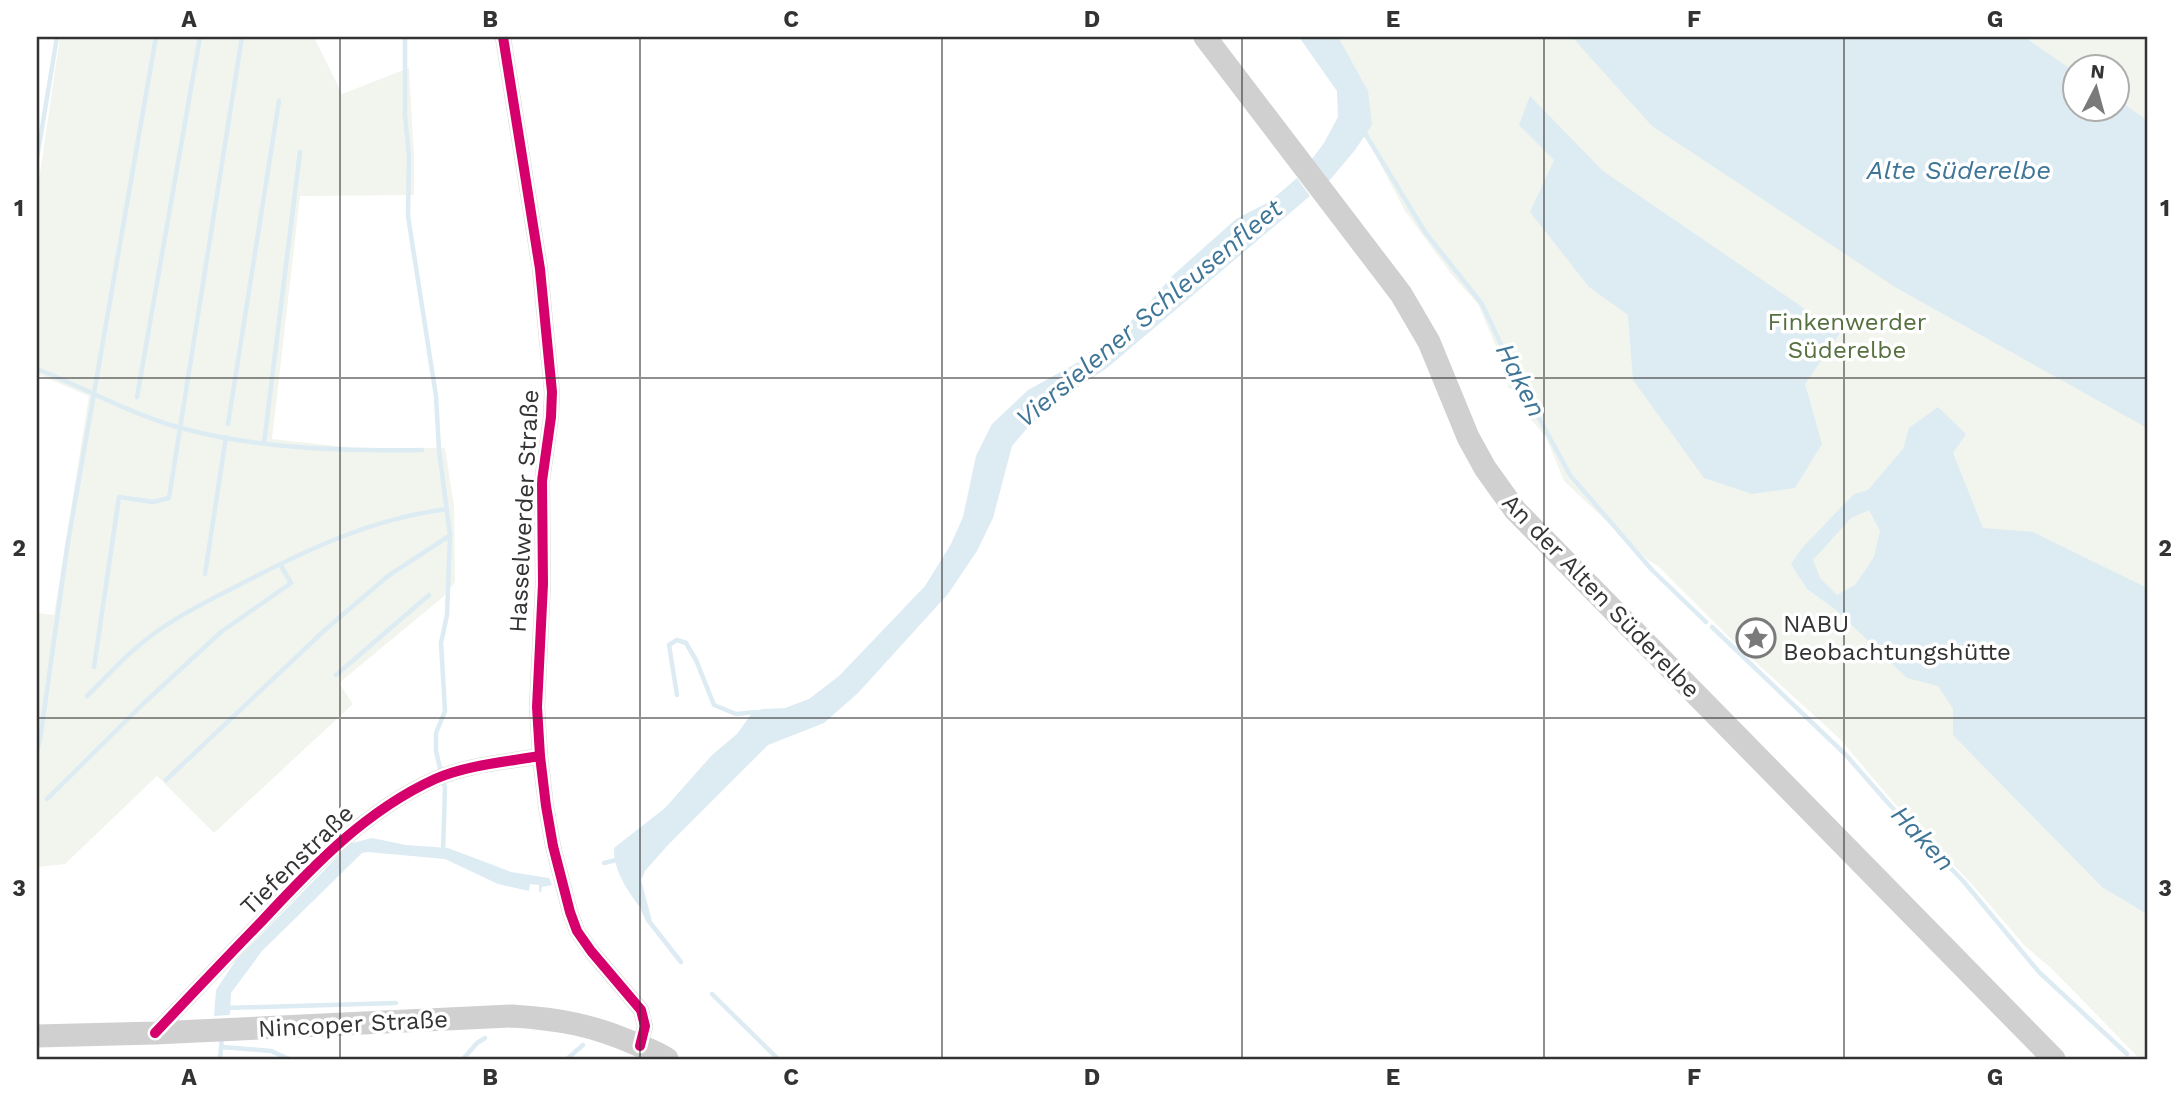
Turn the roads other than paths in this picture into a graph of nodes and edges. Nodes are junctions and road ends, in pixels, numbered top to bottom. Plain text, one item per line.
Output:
1 (503, 37) edge
2 (1205, 37) edge
3 (540, 756) junction
4 (155, 1034) junction
5 (37, 1036) edge
6 (640, 1046) junction
7 (665, 1058) edge
8 (2054, 1059) edge

1 - 3 street, Hasselwerder Straße
2 - 8 main road, An der Alten Süderelbe
3 - 4 street, Tiefenstraße
3 - 6 street, Hasselwerder Straße
4 - 5 main road, Nincoper Straße
4 - 6 main road, Nincoper Straße
6 - 7 main road, Nincoper Straße

